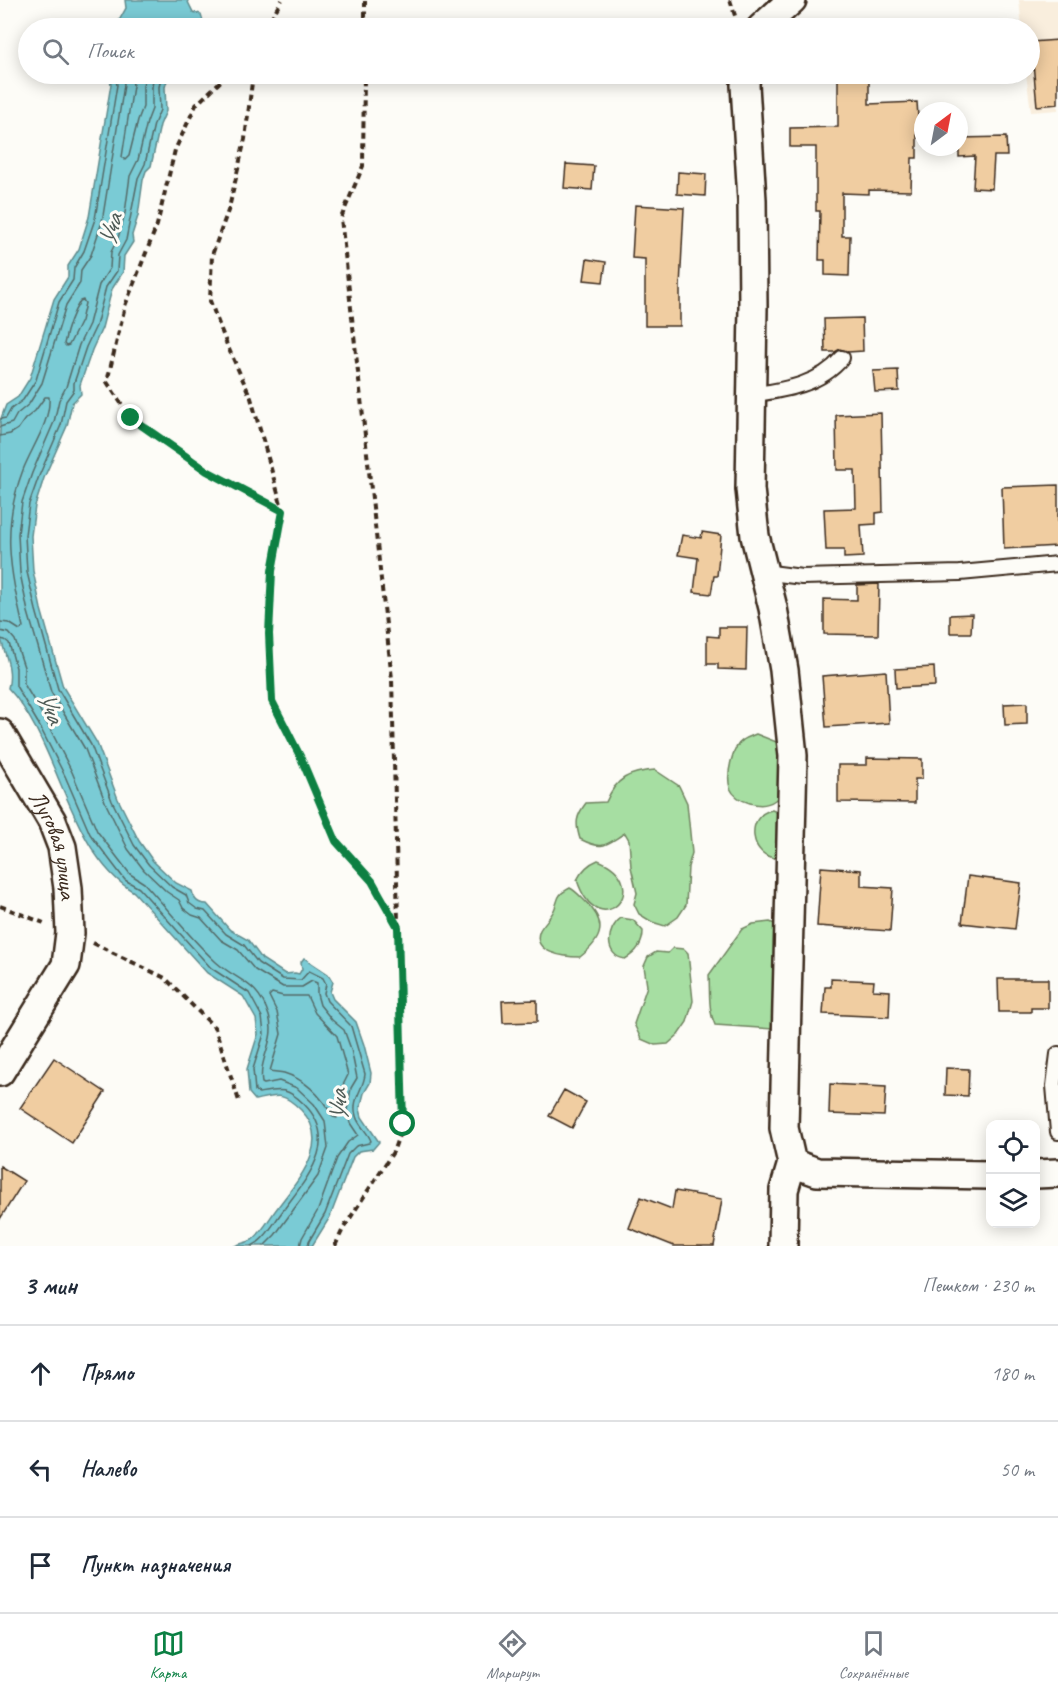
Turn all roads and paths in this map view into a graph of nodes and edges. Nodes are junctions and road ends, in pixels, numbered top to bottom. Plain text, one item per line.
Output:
1 (282, 0) edge
2 (365, 0) edge
3 (730, 0) edge
4 (792, 0) edge
5 (271, 18) edge
6 (364, 18) edge
7 (736, 18) edge
8 (772, 18) edge
9 (218, 84) edge
10 (252, 84) edge
11 (364, 84) edge
12 (745, 84) edge
13 (842, 358) dead end
14 (751, 395) junction
15 (283, 511) junction
16 (1058, 564) edge
17 (764, 572) junction
18 (0, 733) edge
19 (0, 906) edge
20 (398, 927) junction
21 (70, 933) junction
22 (1058, 1054) edge
23 (0, 1072) edge
24 (239, 1101) dead end
25 (1058, 1132) edge
26 (792, 1164) junction
27 (1058, 1173) edge
28 (1040, 1174) edge
29 (986, 1175) edge
30 (335, 1246) edge
31 (783, 1246) edge

1 - 5 path
2 - 6 path
3 - 7 path
4 - 8 street
9 - 15 path
10 - 15 path
11 - 20 path
12 - 14 street
13 - 14 lane
14 - 17 street
15 - 20 path
16 - 17 lane
17 - 26 street
18 - 21 street, Луговая улица
19 - 21 path
20 - 30 path
21 - 23 street, Луговая улица
21 - 24 path
22 - 25 lane
26 - 29 street
26 - 31 street
27 - 28 street

